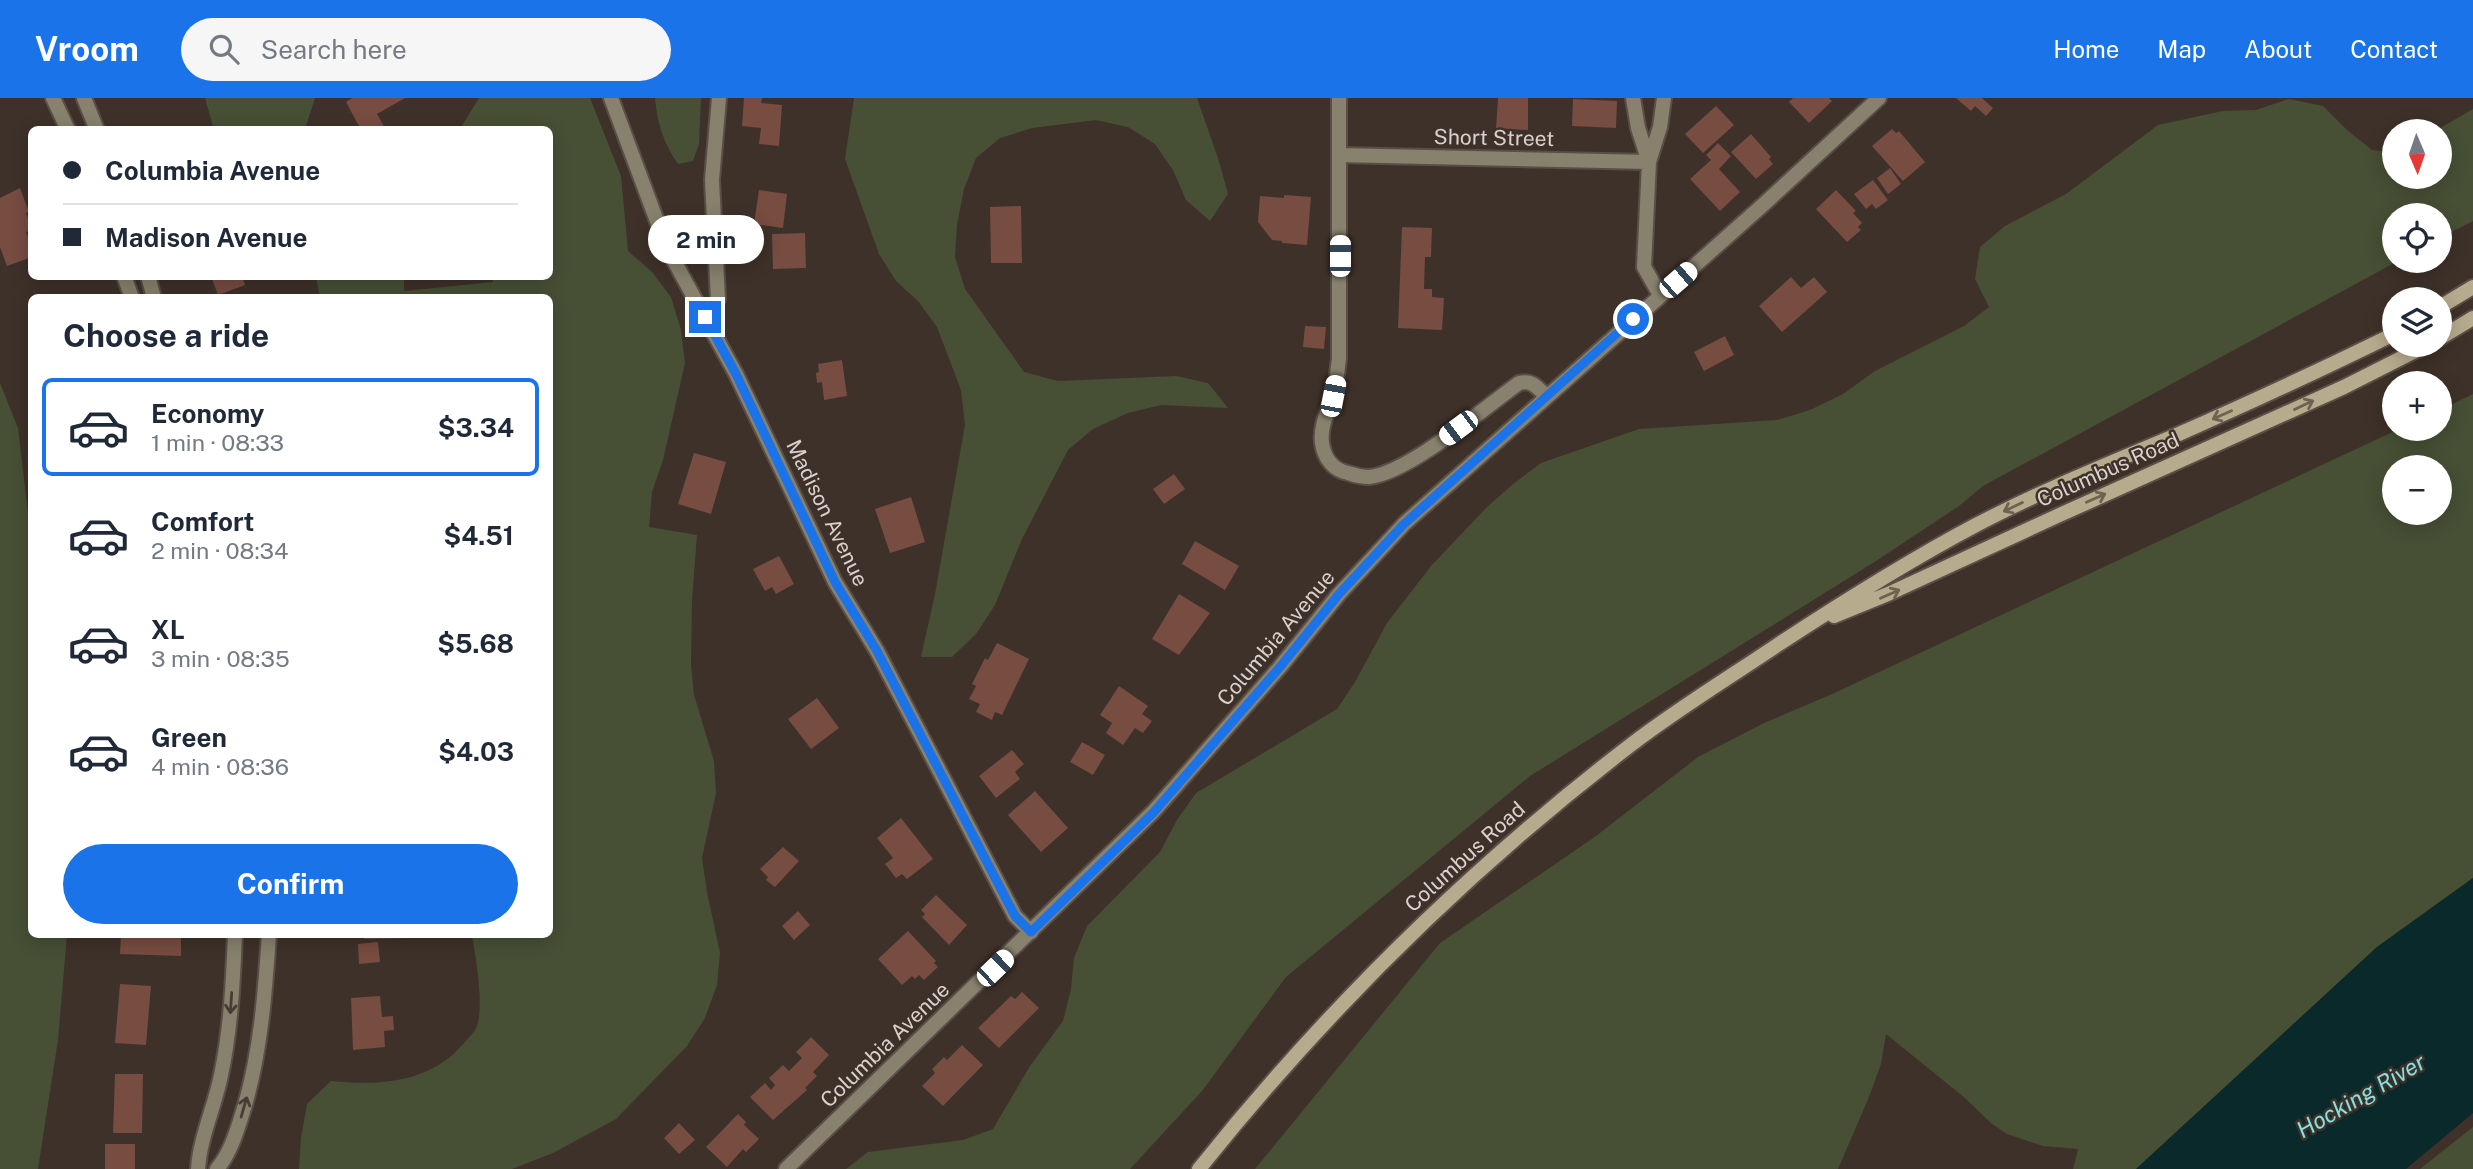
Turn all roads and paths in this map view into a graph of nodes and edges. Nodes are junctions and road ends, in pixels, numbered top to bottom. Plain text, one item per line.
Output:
1 (53, 98) edge
2 (84, 98) edge
3 (611, 98) edge
4 (719, 98) edge
5 (1339, 98) edge
6 (1633, 98) edge
7 (1664, 98) edge
8 (1879, 98) edge
9 (66, 126) edge
10 (95, 126) edge
11 (1339, 155) junction
12 (1648, 162) junction
13 (2473, 287) edge
14 (1660, 295) junction
15 (2452, 300) edge
16 (705, 317) junction
17 (2473, 318) edge
18 (2452, 331) edge
19 (2382, 340) edge
20 (2403, 357) edge
21 (1546, 396) junction
22 (1804, 628) junction
23 (1031, 932) junction
24 (235, 938) edge
25 (269, 938) edge
26 (198, 1169) edge
27 (217, 1169) edge
28 (786, 1169) edge
29 (1199, 1169) edge

1 - 9 street
2 - 10 street
3 - 16 street, Madison Avenue
4 - 16 street
5 - 11 street
6 - 12 street
7 - 12 street
8 - 14 street, Columbia Avenue
11 - 12 street, Short Street
11 - 21 street
12 - 14 street
13 - 15 main road
14 - 21 street, Columbia Avenue
16 - 23 street, Madison Avenue
17 - 18 main road
19 -> 22 main road, Columbus Road
22 -> 20 main road, Columbus Road
21 - 23 street, Columbia Avenue
22 - 29 main road, Columbus Road
23 - 28 street, Columbia Avenue
24 -> 26 street
27 -> 25 street

